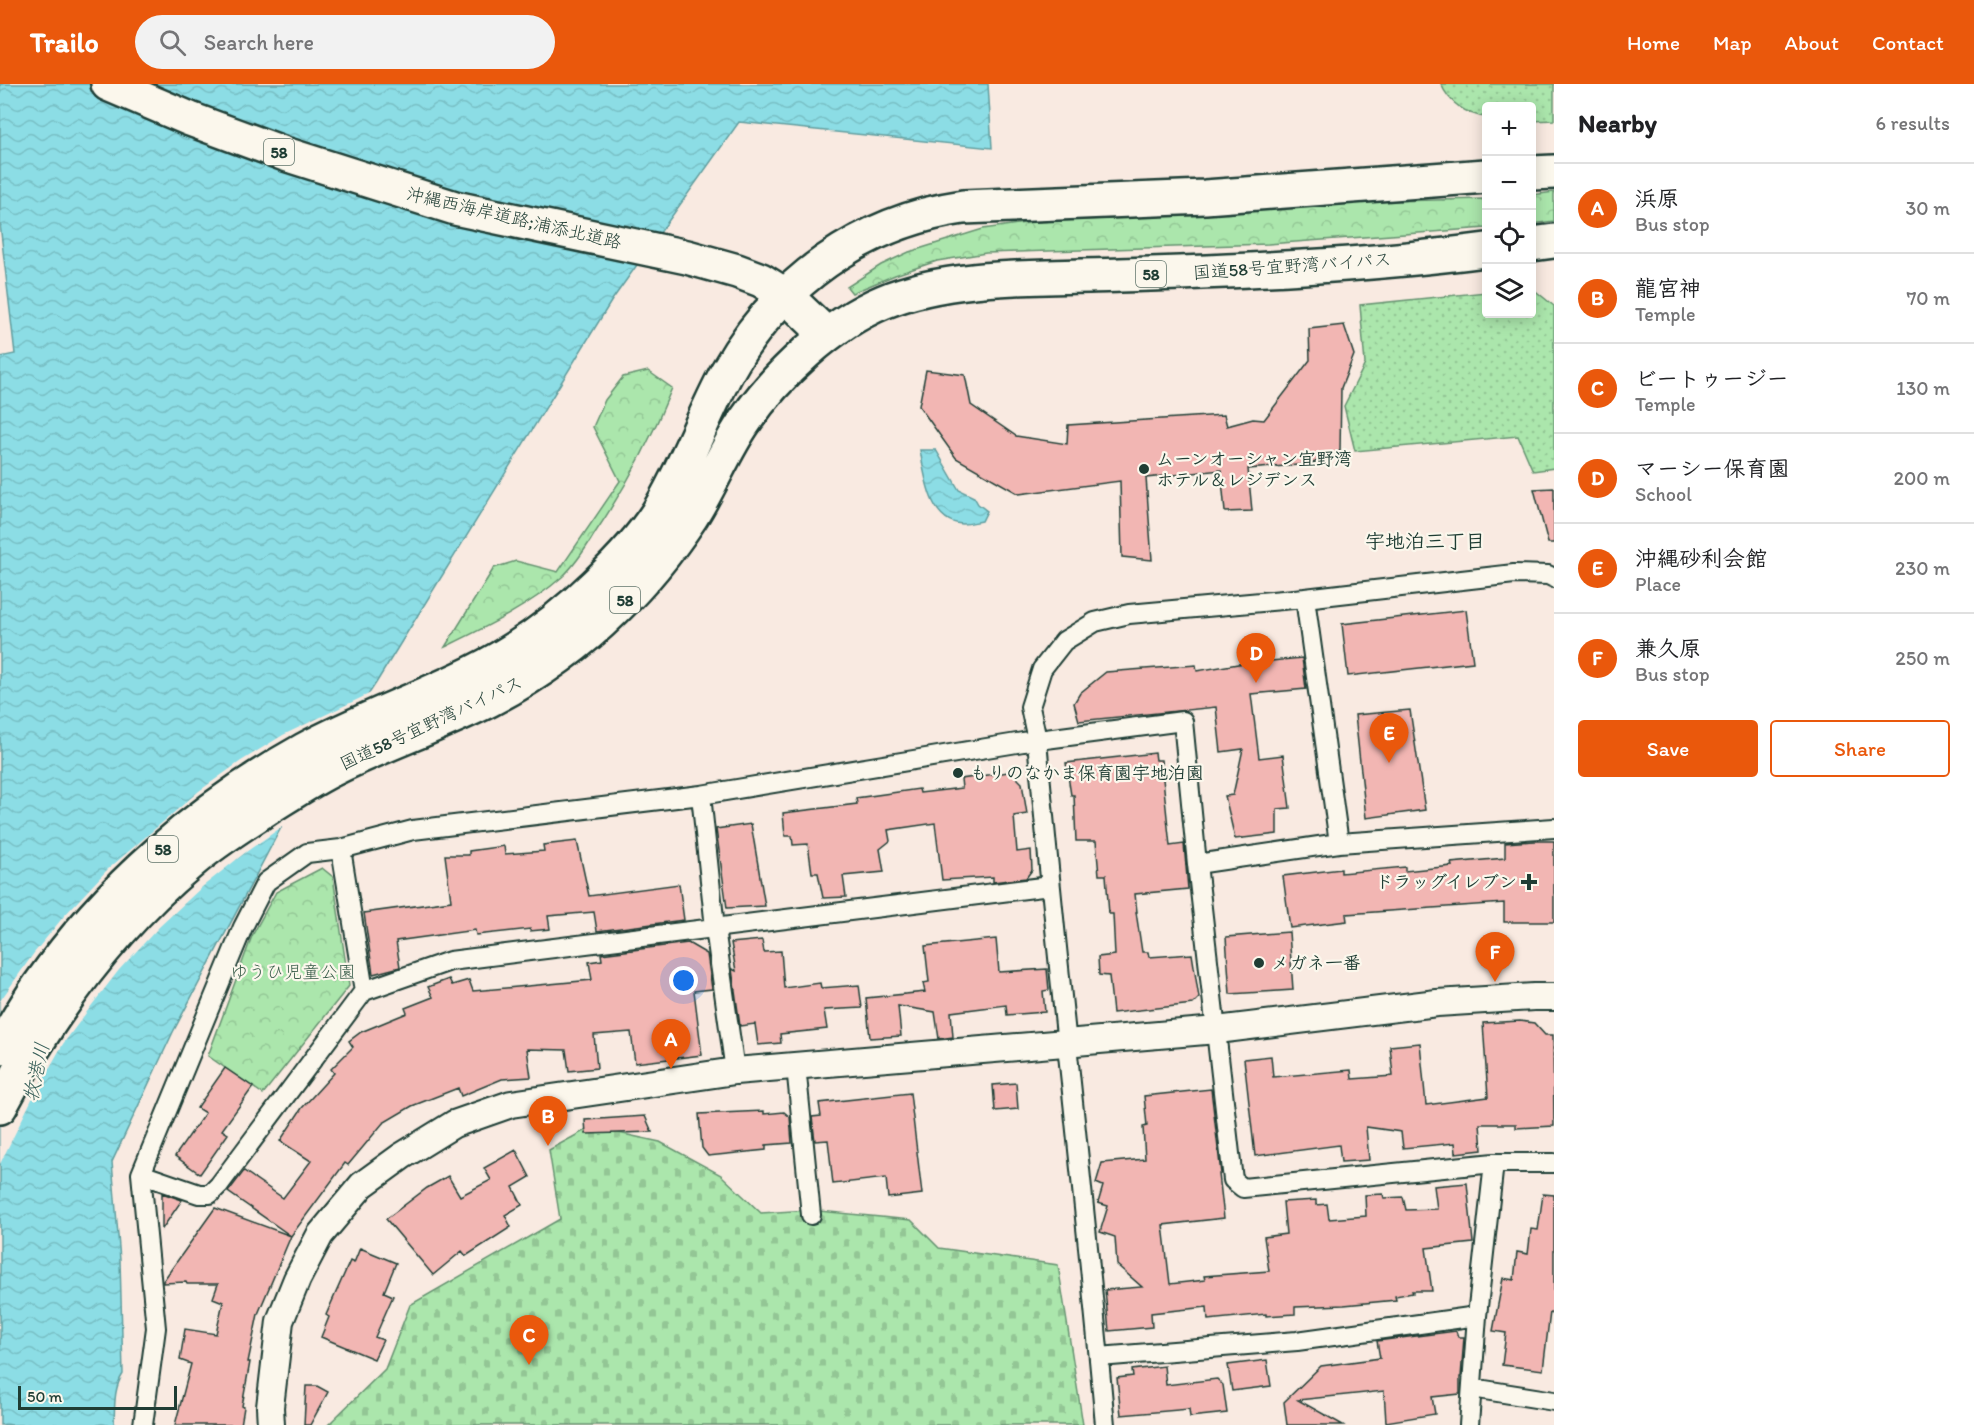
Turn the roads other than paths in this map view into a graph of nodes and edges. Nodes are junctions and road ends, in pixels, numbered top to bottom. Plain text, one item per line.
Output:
1 (108, 84) edge
2 (1554, 172) edge
3 (1536, 173) edge
4 (1482, 176) edge
5 (1554, 241) edge
6 (1536, 243) edge
7 (1482, 251) edge
8 (785, 295) junction
9 (826, 335) junction
10 (1554, 578) edge
11 (1305, 598) junction
12 (1037, 740) junction
13 (701, 795) junction
14 (1554, 828) edge
15 (1339, 843) junction
16 (341, 849) junction
17 (1197, 864) junction
18 (1050, 886) junction
19 (715, 928) junction
20 (364, 991) junction
21 (1554, 997) edge
22 (1217, 1030) junction
23 (1066, 1043) junction
24 (0, 1048) edge
25 (796, 1066) junction
26 (735, 1071) junction
27 (0, 1107) edge
28 (1494, 1163) junction
29 (1554, 1163) edge
30 (141, 1174) junction
31 (811, 1215) dead end
32 (1477, 1316) junction
33 (1099, 1357) junction
34 (1472, 1388) junction
35 (1554, 1401) edge
36 (143, 1425) edge
37 (271, 1425) edge
38 (1105, 1425) edge
39 (1469, 1425) edge

1 - 8 highway, 沖縄西海岸道路;浦添北道路 / 58
2 - 3 highway
4 - 8 highway, 国道58号宜野湾バイパス / 58
5 - 6 highway
7 - 9 highway, 国道58号宜野湾バイパス / 58
8 - 9 highway, 58
8 - 24 highway, 国道58号宜野湾バイパス / 58
9 - 27 highway, 国道58号宜野湾バイパス / 58
10 - 11 street
11 - 12 street
11 - 15 street
12 - 13 street
12 - 17 street
12 - 18 street
13 - 16 street
13 - 19 street
14 - 15 street
15 - 17 street
16 - 20 street
16 - 30 street
17 - 22 street
18 - 19 street
18 - 23 street
19 - 20 street
19 - 26 street
20 - 30 street
21 - 22 street
22 - 23 street
22 - 28 street
23 - 25 street
23 - 33 street
25 - 26 street
25 - 31 street
26 - 37 street
28 - 29 street
28 - 32 street
30 - 36 street
32 - 33 street
32 - 34 street
33 - 38 street
34 - 35 street
34 - 39 street

